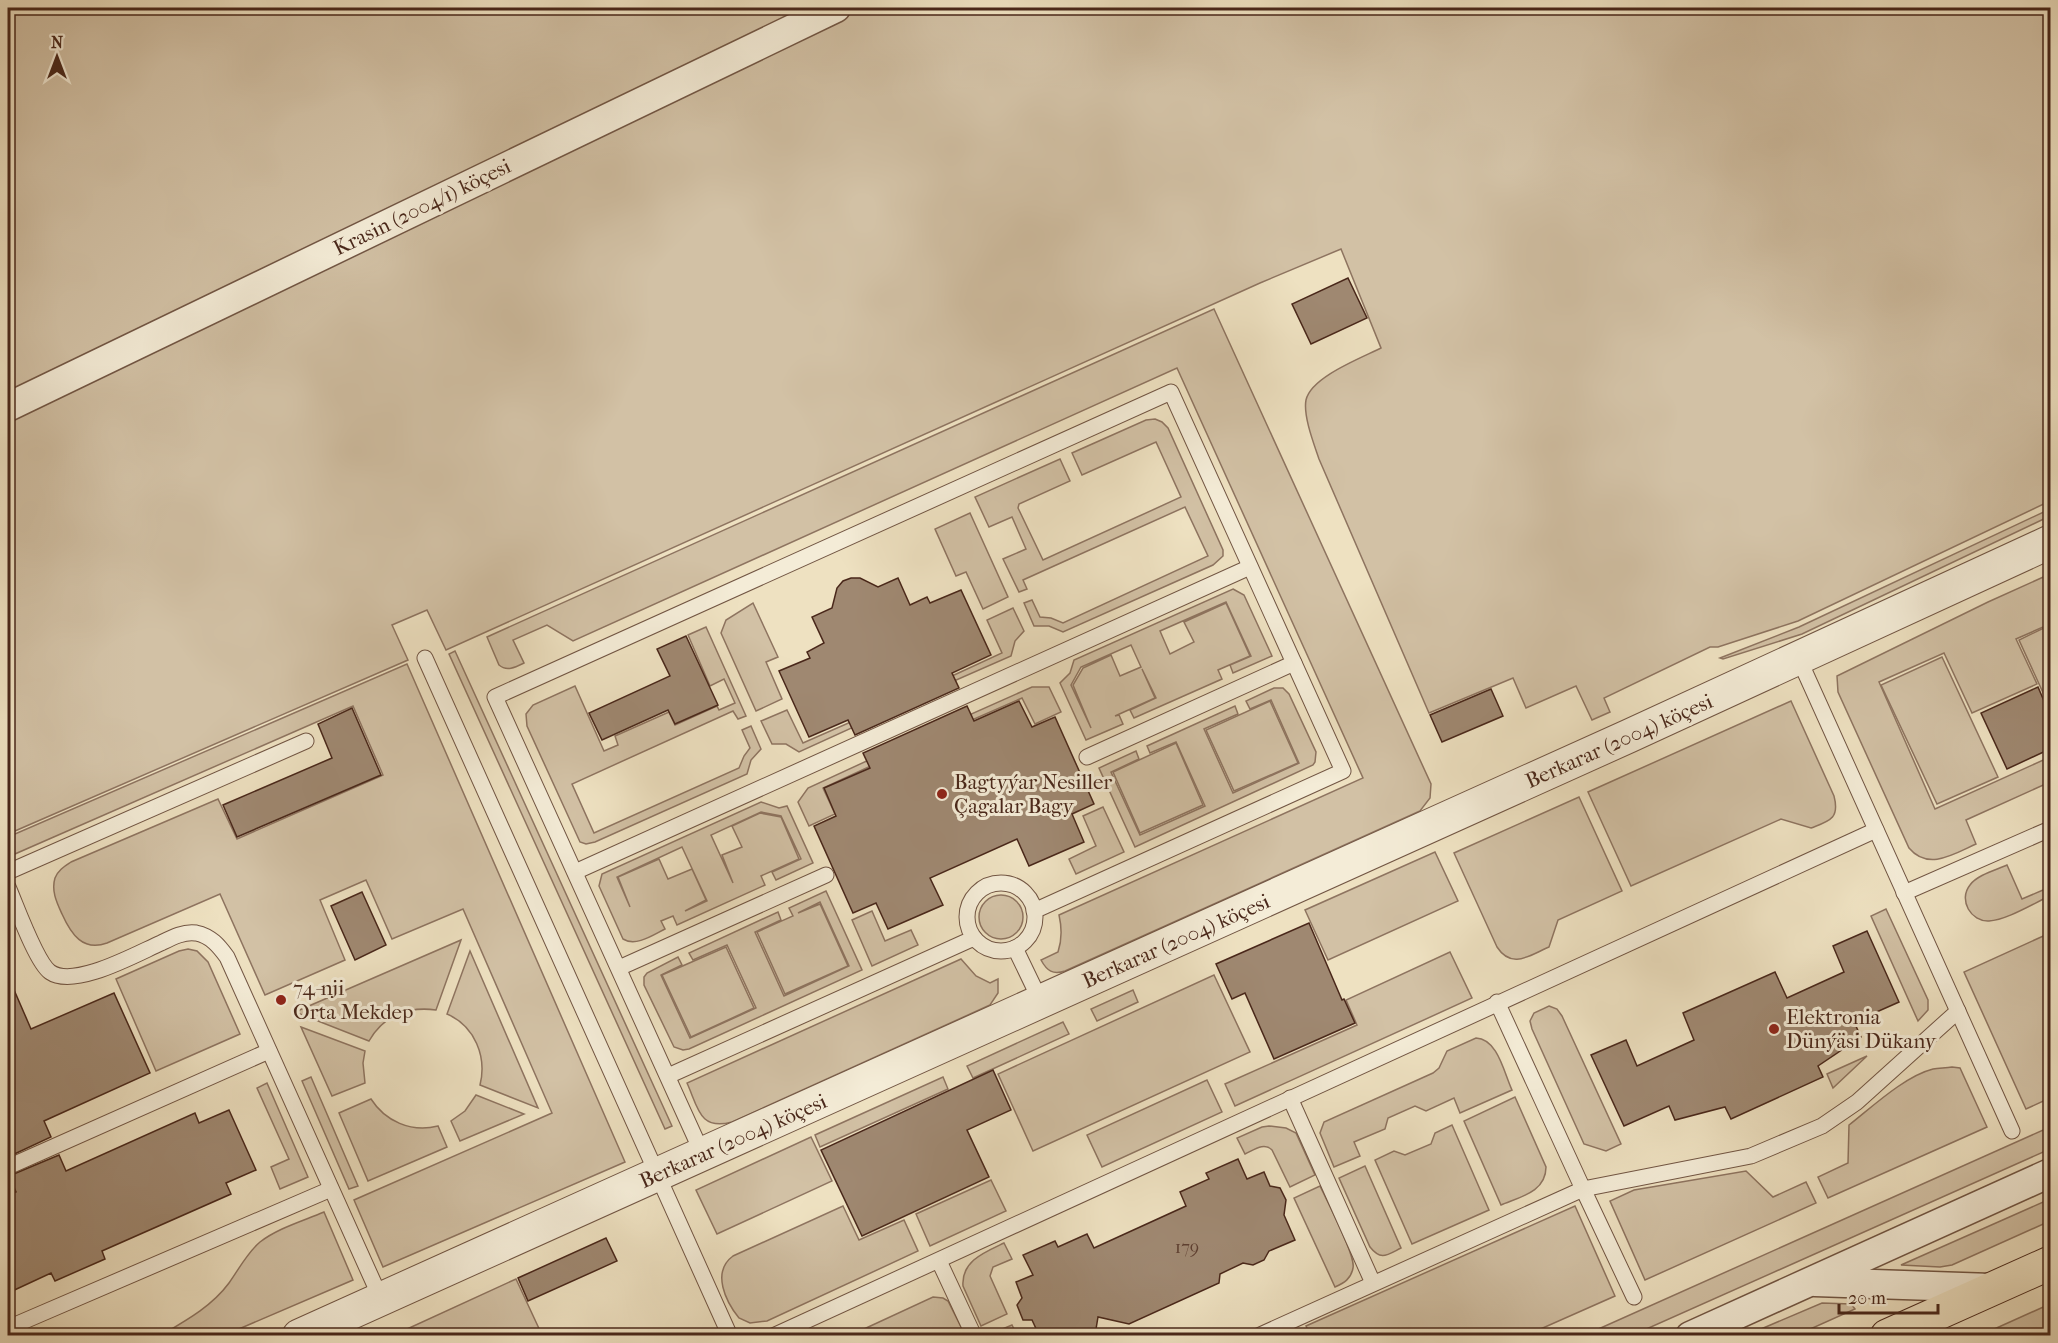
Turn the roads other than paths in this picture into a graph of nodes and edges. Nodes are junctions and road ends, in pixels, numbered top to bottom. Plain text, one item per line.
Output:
1 (836, 8) edge
2 (8, 407) edge
3 (2050, 542) edge
4 (1250, 567) junction
5 (424, 658) dead end
6 (1799, 659) junction
7 (1294, 663) junction
8 (306, 741) dead end
9 (1087, 757) dead end
10 (1876, 830) junction
11 (2050, 830) edge
12 (8, 872) edge
13 (575, 872) junction
14 (825, 875) dead end
15 (8, 887) edge
16 (1905, 893) junction
17 (1034, 911) junction
18 (974, 938) junction
19 (1015, 948) junction
20 (618, 968) junction
21 (1041, 1002) junction
22 (1497, 1002) junction
23 (1958, 1011) junction
24 (269, 1051) junction
25 (668, 1076) junction
26 (1290, 1098) junction
27 (2012, 1131) dead end
28 (703, 1155) junction
29 (8, 1167) edge
30 (2050, 1173) edge
31 (657, 1174) junction
32 (331, 1189) junction
33 (1583, 1189) junction
34 (939, 1261) junction
35 (2050, 1263) edge
36 (1808, 1282) junction
37 (1374, 1283) junction
38 (1992, 1288) junction
39 (1634, 1297) dead end
40 (381, 1299) junction
41 (8, 1328) edge
42 (299, 1335) edge
43 (730, 1335) edge
44 (773, 1335) edge
45 (974, 1335) edge
46 (1258, 1335) edge
47 (1690, 1335) edge
48 (1887, 1335) edge

1 - 2 street, Krasin (2004/1) köçesi
3 - 6 street, Berkarar (2004) köçesi
4 - 7 lane
4 - 13 lane
4 - 13 lane
5 - 31 lane
6 - 10 lane
6 - 21 street, Berkarar (2004) köçesi
7 - 9 lane
7 - 17 lane
8 - 12 lane
10 - 16 lane
10 - 22 lane
11 - 16 lane
13 - 20 lane
14 - 20 lane
15 - 24 lane
16 - 23 lane
17 - 18 lane
17 - 19 lane
18 - 19 lane
18 - 25 lane
19 - 21 lane
20 - 25 lane
21 - 28 street, Berkarar (2004) köçesi
22 - 26 lane
22 - 33 lane
23 - 27 lane
23 - 33 lane
24 - 29 lane
24 - 32 lane
25 - 28 lane
26 - 34 lane
26 - 37 lane
28 - 31 street, Berkarar (2004) köçesi
30 - 36 street
31 - 40 street, Berkarar (2004) köçesi
31 - 43 lane
32 - 40 lane
32 - 41 lane
33 - 37 lane
33 - 39 lane
34 - 44 lane
34 - 45 lane
35 - 38 main road
36 - 38 street
36 - 47 street
37 - 46 lane
38 - 48 main road
40 - 42 street, Berkarar (2004) köçesi

